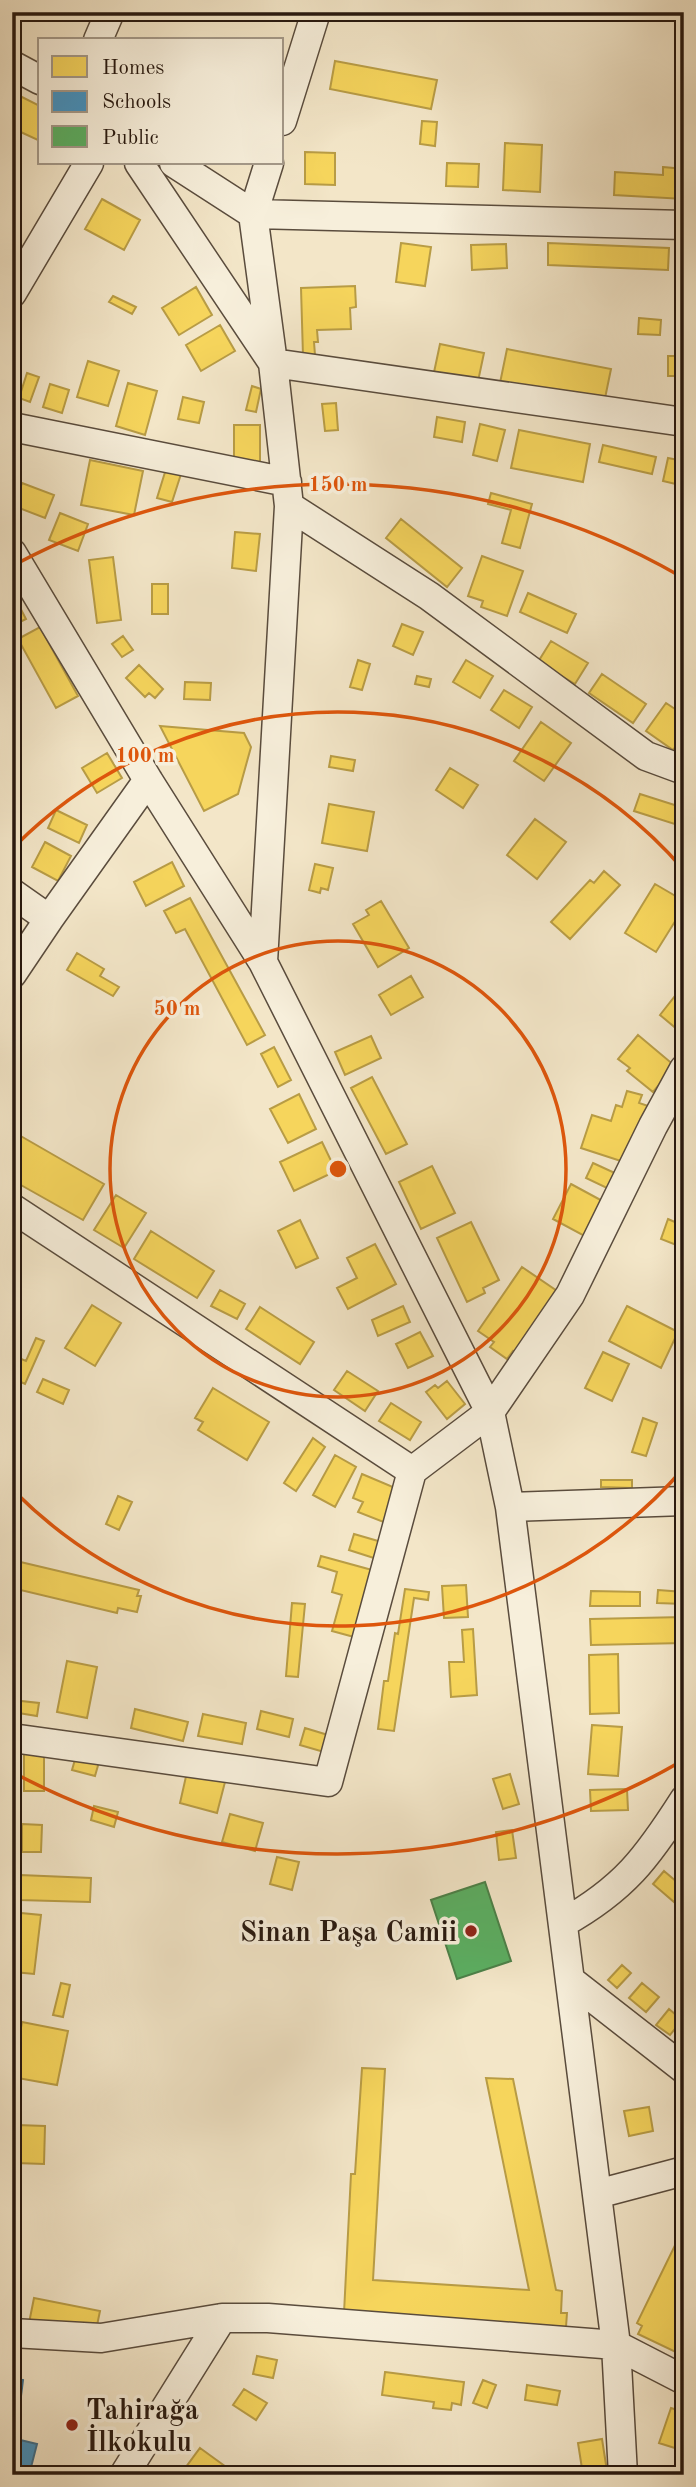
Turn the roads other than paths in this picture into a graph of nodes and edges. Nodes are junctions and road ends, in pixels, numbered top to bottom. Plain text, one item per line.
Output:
1 (110, 12) edge
2 (316, 12) edge
3 (99, 38) edge
4 (12, 65) edge
5 (38, 79) edge
6 (284, 115) edge
7 (88, 164) edge
8 (140, 164) edge
9 (176, 164) edge
10 (269, 164) edge
11 (253, 214) junction
12 (684, 225) edge
13 (12, 293) edge
14 (272, 363) junction
15 (684, 422) edge
16 (12, 427) edge
17 (288, 494) junction
18 (12, 553) edge
19 (684, 770) edge
20 (148, 780) junction
21 (12, 893) edge
22 (49, 919) junction
23 (263, 962) junction
24 (12, 974) edge
25 (684, 1069) edge
26 (12, 1208) edge
27 (491, 1412) junction
28 (412, 1471) junction
29 (684, 1501) edge
30 (510, 1507) junction
31 (12, 1738) edge
32 (684, 1800) edge
33 (563, 1923) junction
34 (570, 1980) junction
35 (684, 2069) edge
36 (684, 2171) edge
37 (597, 2194) junction
38 (222, 2318) junction
39 (12, 2333) edge
40 (616, 2345) junction
41 (684, 2379) edge
42 (124, 2475) edge
43 (623, 2475) edge

1 - 3 street
2 - 6 street
4 - 5 street
7 - 13 street
8 - 14 street
9 - 11 street
10 - 11 street
11 - 12 street
11 - 14 street
14 - 15 street
14 - 17 street
16 - 17 street
17 - 19 street
17 - 23 street
18 - 20 street
20 - 22 street
20 - 23 street
21 - 22 street
22 - 24 street
23 - 27 street
25 - 27 street
26 - 28 street
27 - 28 street
27 - 30 street
28 - 31 street
29 - 30 street
30 - 33 street
32 - 33 street
33 - 34 street
34 - 35 street
34 - 37 street
36 - 37 street
37 - 40 street
38 - 39 street
38 - 40 street
38 - 42 street
40 - 41 street
40 - 43 street

